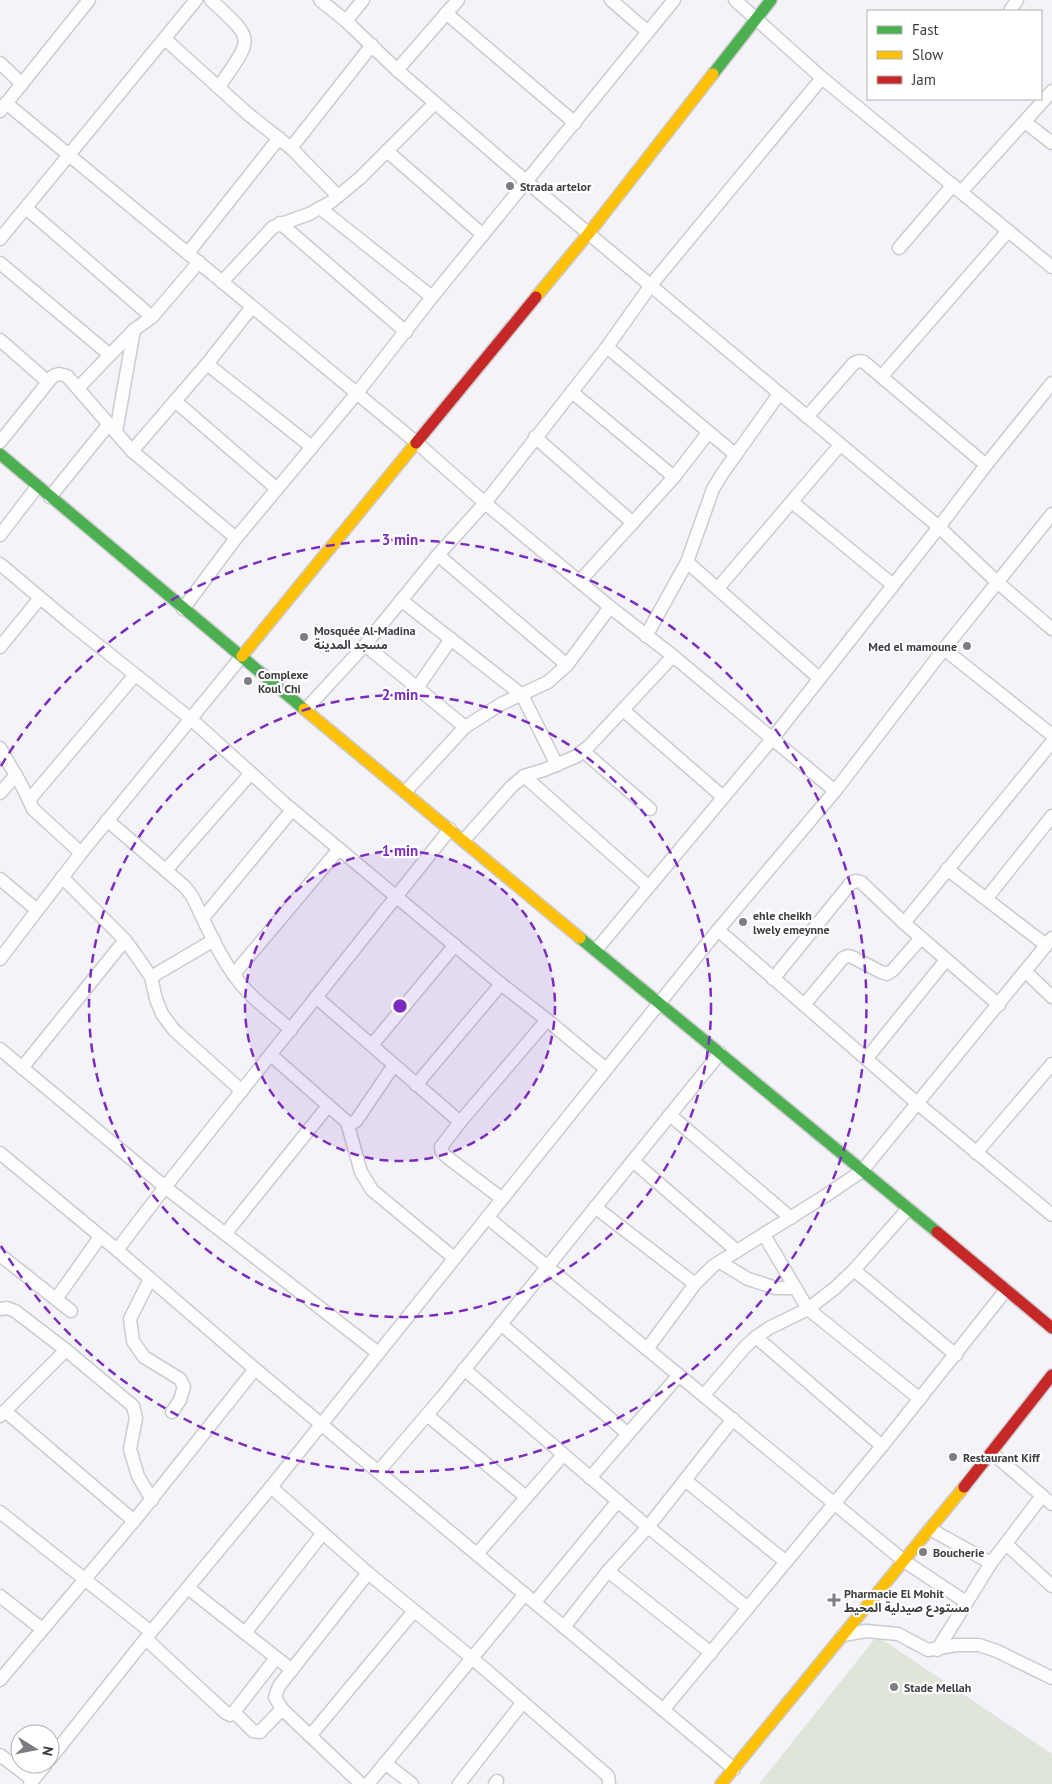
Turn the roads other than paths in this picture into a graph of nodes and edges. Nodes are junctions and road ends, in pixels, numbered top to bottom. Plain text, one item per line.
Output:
1 (89, 0) edge
2 (196, 0) edge
3 (211, 0) edge
4 (320, 0) edge
5 (363, 0) edge
6 (458, 0) edge
7 (611, 0) edge
8 (674, 0) edge
9 (735, 0) edge
10 (771, 0) edge
11 (446, 12) junction
12 (756, 19) junction
13 (346, 21) junction
14 (648, 32) junction
15 (165, 39) junction
16 (372, 45) junction
17 (0, 63) edge
18 (397, 70) junction
19 (822, 78) junction
20 (22, 84) junction
21 (219, 87) junction
22 (1052, 91) edge
23 (436, 103) junction
24 (3, 108) edge
25 (1025, 122) junction
26 (575, 123) junction
27 (279, 138) junction
28 (1052, 143) edge
29 (291, 148) junction
30 (387, 151) junction
31 (70, 156) junction
32 (527, 182) junction
33 (957, 189) junction
34 (338, 196) junction
35 (26, 208) junction
36 (320, 208) junction
37 (280, 223) junction
38 (1008, 230) junction
39 (588, 233) junction
40 (482, 235) junction
41 (0, 239) edge
42 (900, 248) dead end
43 (188, 253) junction
44 (0, 262) edge
45 (199, 262) junction
46 (1052, 267) edge
47 (222, 282) junction
48 (651, 285) junction
49 (432, 297) junction
50 (252, 307) junction
51 (152, 317) junction
52 (134, 330) junction
53 (406, 332) junction
54 (0, 340) edge
55 (607, 347) junction
56 (110, 355) junction
57 (207, 364) junction
58 (882, 376) junction
59 (48, 382) junction
60 (1052, 383) edge
61 (78, 388) junction
62 (572, 392) junction
63 (357, 393) junction
64 (779, 394) junction
65 (175, 401) junction
66 (807, 417) junction
67 (112, 428) junction
68 (708, 433) junction
69 (536, 437) junction
70 (0, 442) edge
71 (417, 443) junction
72 (840, 445) junction
73 (312, 447) junction
74 (132, 451) junction
75 (0, 454) edge
76 (736, 455) junction
77 (986, 465) junction
78 (674, 477) junction
79 (38, 487) junction
80 (277, 489) junction
81 (50, 497) junction
82 (792, 502) junction
83 (485, 503) junction
84 (1050, 522) edge
85 (633, 523) junction
86 (939, 527) junction
87 (0, 535) edge
88 (236, 538) junction
89 (438, 556) junction
90 (687, 562) junction
91 (0, 564) edge
92 (580, 581) junction
93 (997, 582) junction
94 (893, 585) junction
95 (718, 588) junction
96 (40, 598) junction
97 (401, 600) junction
98 (610, 607) junction
99 (183, 608) junction
100 (1052, 629) edge
101 (646, 636) junction
102 (451, 640) junction
103 (365, 645) junction
104 (0, 647) edge
105 (944, 649) junction
106 (242, 656) junction
107 (673, 656) junction
108 (567, 665) junction
109 (134, 675) junction
110 (819, 678) junction
111 (417, 688) junction
112 (522, 695) junction
113 (306, 709) junction
114 (623, 710) junction
115 (191, 719) junction
116 (465, 727) junction
117 (1052, 735) edge
118 (772, 739) junction
119 (1052, 742) edge
120 (0, 748) edge
121 (583, 751) junction
122 (557, 765) junction
123 (251, 773) junction
124 (16, 775) junction
125 (524, 776) junction
126 (836, 791) junction
127 (406, 792) junction
128 (0, 793) edge
129 (722, 797) junction
130 (29, 800) junction
131 (650, 809) dead end
132 (292, 810) junction
133 (1052, 816) edge
134 (108, 820) junction
135 (450, 829) junction
136 (464, 840) junction
137 (339, 849) junction
138 (81, 853) junction
139 (947, 869) junction
140 (166, 870) junction
141 (62, 877) junction
142 (0, 879) edge
143 (648, 886) junction
144 (395, 896) junction
145 (986, 899) junction
146 (37, 910) junction
147 (203, 918) junction
148 (904, 923) junction
149 (718, 930) junction
150 (921, 938) junction
151 (125, 940) junction
152 (214, 940) junction
153 (1049, 942) edge
154 (455, 945) junction
155 (596, 950) junction
156 (0, 958) edge
157 (946, 960) junction
158 (1025, 971) junction
159 (234, 974) junction
160 (150, 977) junction
161 (773, 979) junction
162 (500, 984) junction
163 (316, 997) junction
164 (1052, 997) edge
165 (659, 1002) junction
166 (804, 1005) junction
167 (999, 1005) junction
168 (547, 1020) junction
169 (291, 1030) junction
170 (372, 1045) junction
171 (0, 1050) edge
172 (720, 1052) junction
173 (271, 1055) junction
174 (867, 1058) junction
175 (1052, 1064) edge
176 (394, 1065) junction
177 (22, 1068) junction
178 (606, 1069) junction
179 (416, 1085) junction
180 (242, 1091) junction
181 (917, 1103) junction
182 (328, 1106) junction
183 (670, 1115) junction
184 (347, 1122) junction
185 (460, 1122) junction
186 (0, 1153) edge
187 (976, 1153) junction
188 (632, 1161) junction
189 (862, 1171) junction
190 (165, 1187) junction
191 (501, 1198) junction
192 (595, 1207) junction
193 (908, 1209) junction
194 (1052, 1215) edge
195 (487, 1217) junction
196 (791, 1218) junction
197 (225, 1234) junction
198 (764, 1234) junction
199 (100, 1237) junction
200 (117, 1250) junction
201 (737, 1251) junction
202 (0, 1255) edge
203 (454, 1258) junction
204 (720, 1262) junction
205 (547, 1266) junction
206 (854, 1270) junction
207 (150, 1279) junction
208 (695, 1284) junction
209 (796, 1288) junction
210 (1006, 1290) junction
211 (56, 1299) junction
212 (0, 1309) edge
213 (808, 1309) junction
214 (71, 1311) dead end
215 (501, 1324) junction
216 (1052, 1328) edge
217 (756, 1337) junction
218 (647, 1349) junction
219 (66, 1350) junction
220 (378, 1353) junction
221 (956, 1355) junction
222 (464, 1369) junction
223 (255, 1370) junction
224 (679, 1375) junction
225 (1052, 1375) edge
226 (704, 1396) junction
227 (920, 1399) junction
228 (172, 1412) dead end
229 (2, 1414) edge
230 (427, 1415) junction
231 (733, 1419) junction
232 (320, 1424) junction
233 (628, 1434) junction
234 (882, 1446) junction
235 (992, 1454) junction
236 (563, 1455) junction
237 (378, 1472) junction
238 (590, 1478) junction
239 (685, 1480) junction
240 (271, 1487) junction
241 (526, 1496) junction
242 (152, 1500) junction
243 (1047, 1500) edge
244 (618, 1501) junction
245 (835, 1503) junction
246 (0, 1512) edge
247 (134, 1521) junction
248 (648, 1527) junction
249 (930, 1529) junction
250 (323, 1533) junction
251 (1006, 1544) junction
252 (477, 1554) junction
253 (904, 1561) junction
254 (786, 1562) junction
255 (991, 1563) junction
256 (608, 1571) junction
257 (368, 1573) junction
258 (84, 1579) junction
259 (1052, 1586) edge
260 (188, 1588) junction
261 (0, 1596) edge
262 (530, 1598) junction
263 (966, 1602) junction
264 (748, 1608) junction
265 (414, 1611) junction
266 (564, 1627) junction
267 (42, 1629) junction
268 (245, 1634) junction
269 (148, 1635) junction
270 (844, 1635) junction
271 (936, 1650) junction
272 (711, 1653) junction
273 (276, 1658) junction
274 (472, 1658) junction
275 (292, 1670) junction
276 (1052, 1678) edge
277 (0, 1680) edge
278 (523, 1702) junction
279 (282, 1709) junction
280 (664, 1710) junction
281 (234, 1712) junction
282 (310, 1736) junction
283 (60, 1745) edge
284 (0, 1754) edge
285 (385, 1763) junction
286 (734, 1768) junction
287 (31, 1782) edge
288 (361, 1784) edge
289 (368, 1784) edge
290 (412, 1784) edge
291 (460, 1784) edge
292 (609, 1784) edge
293 (721, 1784) edge

1 - 20 street
2 - 15 street
3 - 21 street
4 - 13 street
5 - 13 street
6 - 11 street
7 - 14 street
8 - 14 street
9 - 12 street
10 - 12 main road
11 - 18 street
11 - 26 street
12 - 19 street
12 - 39 main road
13 - 16 street
14 - 26 street
15 - 21 street
15 - 31 street
16 - 18 street
16 - 29 street
17 - 20 street
18 - 23 street
19 - 33 street
19 - 48 street
20 - 24 street
21 - 27 street
22 - 25 street
23 - 30 street
23 - 32 street
24 - 31 street
25 - 28 street
25 - 33 street
26 - 32 street
27 - 29 street
27 - 43 street
29 - 34 street
30 - 34 street
30 - 40 street
31 - 35 street
31 - 43 street
32 - 39 street
32 - 40 street
33 - 38 street
33 - 42 street
34 - 36 street
35 - 41 street
35 - 51 street
36 - 37 street
36 - 49 street
37 - 47 street
37 - 53 street
38 - 46 street
38 - 58 street
39 - 48 street
39 - 71 main road
40 - 49 street
43 - 45 street
44 - 56 street
45 - 47 street
45 - 51 street
47 - 50 street
48 - 55 street
48 - 64 street
49 - 53 street
50 - 57 street
50 - 63 street
51 - 52 street
52 - 56 street
52 - 67 street
53 - 63 street
54 - 59 street
55 - 62 street
55 - 68 street
56 - 61 street
57 - 65 street
57 - 73 street
58 - 66 street
58 - 77 street
59 - 61 street
59 - 70 street
60 - 77 street
61 - 67 street
62 - 69 street
62 - 78 street
63 - 71 street
63 - 73 street
64 - 66 street
64 - 76 street
65 - 74 street
65 - 80 street
66 - 72 street
67 - 74 street
67 - 81 street
68 - 76 street
68 - 78 street
69 - 83 street
69 - 85 street
71 - 83 street
71 - 106 main road
72 - 82 street
72 - 86 street
73 - 80 street
74 - 88 street
75 - 79 main road
76 - 90 street
77 - 86 street
78 - 85 street
79 - 81 main road
79 - 87 street
80 - 88 street
81 - 99 main road
82 - 94 street
82 - 95 street
83 - 89 street
83 - 92 street
84 - 93 street
85 - 92 street
86 - 93 street
86 - 94 street
88 - 99 street
89 - 97 street
89 - 108 street
90 - 95 street
90 - 101 street
91 - 96 street
92 - 98 street
93 - 100 street
93 - 105 street
94 - 110 street
95 - 110 street
96 - 104 street
96 - 109 street
97 - 102 street
97 - 103 street
98 - 101 street
98 - 108 street
99 - 106 main road
101 - 107 street
102 - 111 street
102 - 112 street
103 - 111 street
103 - 113 street
105 - 117 street
105 - 126 street
106 - 113 main road
106 - 115 street
107 - 114 street
107 - 118 street
108 - 112 street
109 - 115 street
109 - 130 street
110 - 118 street
111 - 116 street
112 - 116 street
112 - 122 street
113 - 127 main road
114 - 121 street
114 - 129 street
115 - 123 street
115 - 134 street
116 - 127 street
118 - 126 street
118 - 129 street
119 - 139 street
120 - 124 street
121 - 122 street
121 - 131 street
122 - 125 street
123 - 132 street
123 - 140 street
124 - 128 street
124 - 130 street
125 - 136 street
125 - 143 street
126 - 149 street
127 - 135 main road
129 - 143 street
130 - 138 street
132 - 137 street
132 - 147 street
133 - 145 street
134 - 138 street
134 - 140 street
135 - 136 main road
135 - 144 street
136 - 155 main road
137 - 144 street
137 - 159 street
138 - 141 street
139 - 145 street
139 - 148 street
140 - 147 street
141 - 146 street
141 - 151 street
142 - 146 street
143 - 155 street
144 - 154 street
144 - 163 street
145 - 153 street
146 - 156 street
147 - 152 street
148 - 150 street
148 - 161 street
149 - 161 street
149 - 165 street
150 - 157 street
150 - 166 street
151 - 160 street
151 - 177 street
152 - 159 street
152 - 160 street
153 - 158 street
154 - 162 street
154 - 170 street
155 - 165 main road
157 - 167 street
157 - 174 street
158 - 164 street
158 - 167 street
159 - 169 street
160 - 180 street
161 - 166 street
162 - 168 street
162 - 179 street
163 - 169 street
163 - 170 street
165 - 172 main road
165 - 178 street
166 - 174 street
167 - 181 street
168 - 178 street
168 - 185 street
169 - 173 street
170 - 176 street
171 - 177 street
172 - 183 street
172 - 189 main road
173 - 180 street
173 - 182 street
174 - 181 street
175 - 187 street
176 - 179 street
176 - 184 street
177 - 190 street
178 - 191 street
179 - 185 street
180 - 190 street
181 - 187 street
181 - 189 street
182 - 184 street
182 - 197 street
183 - 188 street
183 - 196 street
184 - 203 street
185 - 191 street
186 - 199 street
187 - 194 street
188 - 192 street
188 - 201 street
189 - 193 main road
189 - 196 street
190 - 197 street
190 - 200 street
191 - 195 street
192 - 205 street
192 - 208 street
193 - 206 street
193 - 210 main road
195 - 203 street
195 - 205 street
196 - 198 street
197 - 220 street
198 - 201 street
198 - 209 street
199 - 200 street
199 - 211 street
200 - 207 street
201 - 204 street
202 - 211 street
203 - 220 street
204 - 208 street
204 - 209 street
205 - 215 street
205 - 218 street
206 - 213 street
206 - 221 street
207 - 223 street
207 - 228 street
208 - 218 street
209 - 213 street
210 - 216 main road
210 - 221 street
211 - 214 street
212 - 219 street
213 - 217 street
213 - 227 street
215 - 222 street
215 - 233 street
217 - 226 street
217 - 234 street
218 - 224 street
219 - 229 street
219 - 242 street
220 - 232 street
221 - 227 street
222 - 230 street
222 - 236 street
223 - 232 street
223 - 242 street
224 - 226 street
224 - 233 street
225 - 235 main road
226 - 231 street
227 - 234 street
229 - 247 street
230 - 237 street
230 - 241 street
231 - 239 street
231 - 245 street
232 - 237 street
232 - 240 street
233 - 238 street
234 - 245 street
235 - 243 street
235 - 249 main road
236 - 238 street
236 - 241 street
237 - 252 street
238 - 244 street
239 - 248 street
239 - 254 street
240 - 250 street
240 - 260 street
241 - 252 street
242 - 247 street
243 - 251 street
244 - 248 street
244 - 262 street
245 - 253 street
245 - 254 street
246 - 258 street
247 - 258 street
248 - 256 street
248 - 264 street
249 - 253 main road
249 - 255 street
250 - 257 street
250 - 268 street
251 - 255 street
251 - 259 street
252 - 262 street
253 - 263 street
253 - 270 main road
254 - 264 street
255 - 263 street
256 - 266 street
256 - 272 street
257 - 265 street
257 - 275 street
258 - 267 street
258 - 269 street
260 - 268 street
260 - 269 street
261 - 267 street
262 - 266 street
262 - 274 street
263 - 271 street
264 - 272 street
265 - 274 street
265 - 282 street
266 - 280 street
267 - 277 street
268 - 273 street
269 - 281 street
269 - 283 street
270 - 271 street
270 - 286 main road
271 - 276 street
272 - 280 street
273 - 275 street
273 - 281 street
274 - 278 street
274 - 285 street
275 - 279 street
278 - 291 street
278 - 292 street
279 - 281 street
279 - 282 street
280 - 286 street
282 - 288 street
284 - 287 street
285 - 289 street
285 - 290 street
286 - 293 main road

